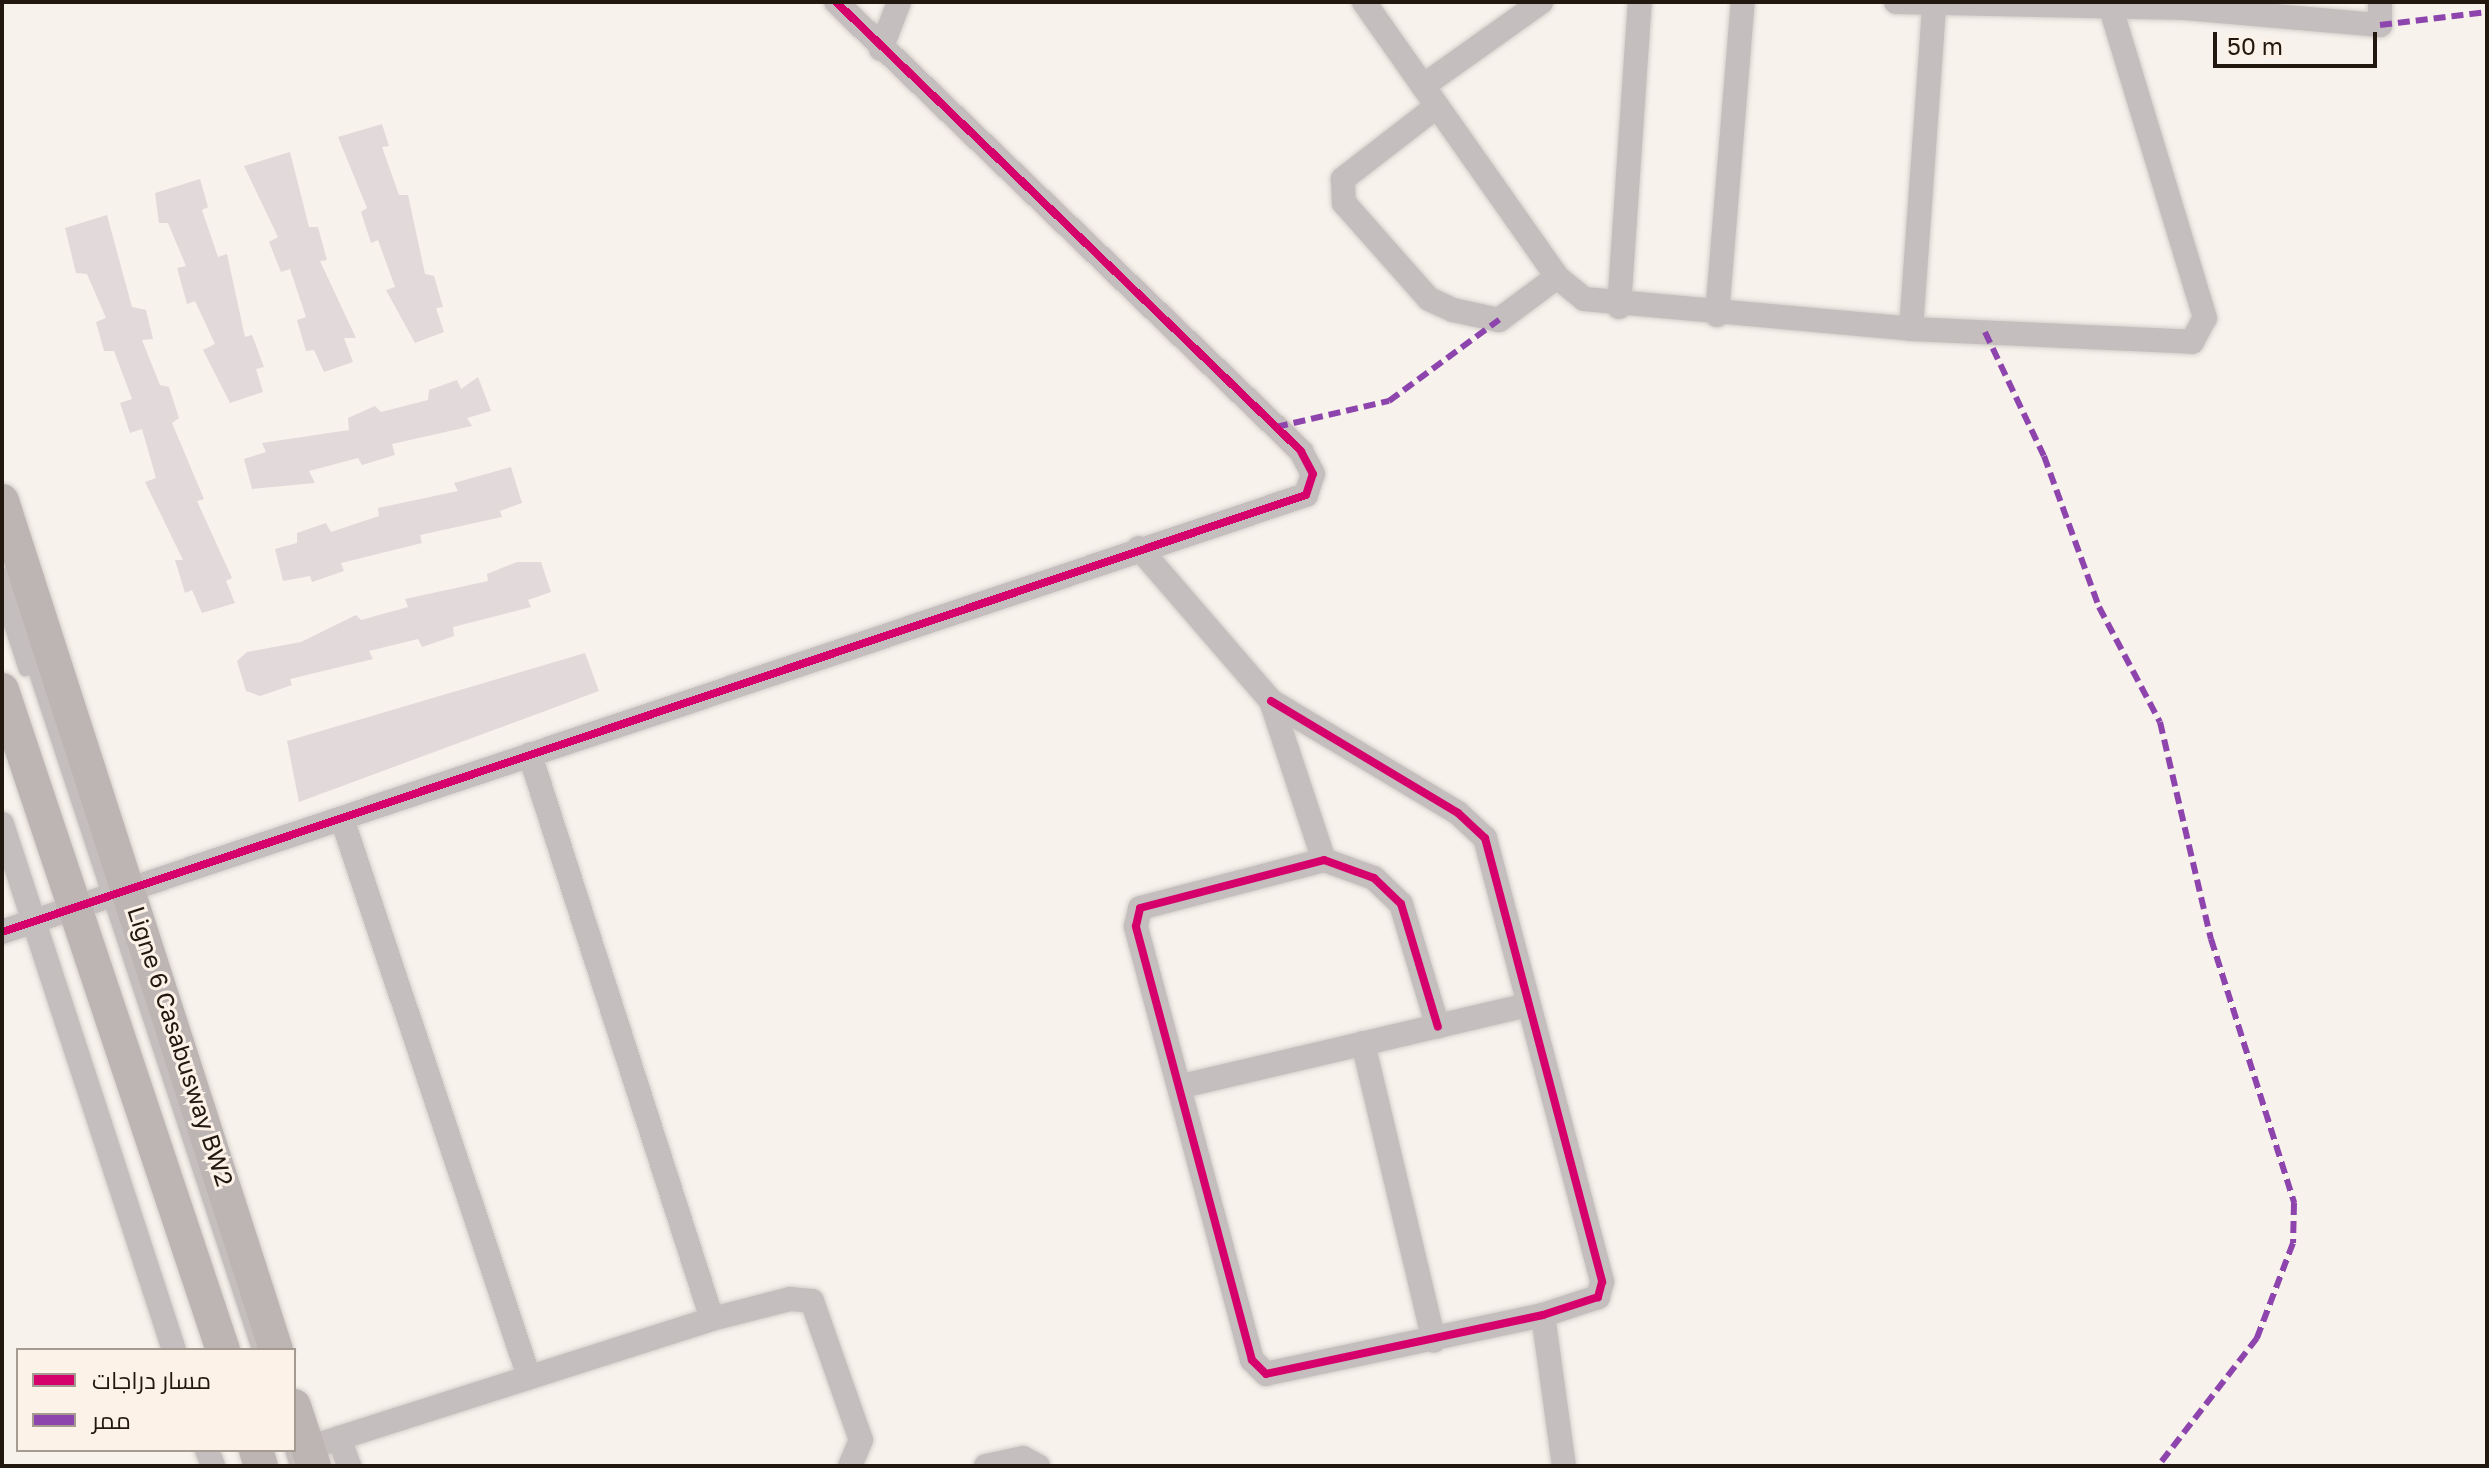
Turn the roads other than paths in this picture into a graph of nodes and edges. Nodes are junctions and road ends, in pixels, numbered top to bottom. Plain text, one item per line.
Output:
1 (836, 2) edge
2 (899, 2) edge
3 (1364, 2) edge
4 (1541, 2) edge
5 (1640, 2) edge
6 (1743, 2) edge
7 (1896, 2) edge
8 (2380, 2) edge
9 (1934, 7) junction
10 (2112, 12) junction
11 (881, 49) junction
12 (1423, 86) junction
13 (1436, 107) junction
14 (1557, 277) junction
15 (1619, 307) junction
16 (1717, 315) junction
17 (1911, 329) junction
18 (2, 501) edge
19 (1139, 548) junction
20 (2, 573) edge
21 (2, 601) edge
22 (2, 690) edge
23 (1271, 701) junction
24 (530, 755) junction
25 (342, 819) junction
26 (2, 824) edge
27 (1324, 860) junction
28 (104, 900) junction
29 (35, 921) junction
30 (2, 932) edge
31 (1528, 1005) junction
32 (1438, 1027) junction
33 (1363, 1043) junction
34 (1182, 1086) junction
35 (1543, 1315) junction
36 (712, 1319) junction
37 (1434, 1341) junction
38 (173, 1348) edge
39 (222, 1348) edge
40 (249, 1348) edge
41 (257, 1348) edge
42 (275, 1348) edge
43 (529, 1377) junction
44 (296, 1417) edge
45 (303, 1455) edge
46 (349, 1466) edge
47 (850, 1466) edge
48 (986, 1466) edge
49 (1038, 1466) edge
50 (1564, 1466) edge

1 - 11 street
2 - 11 street
3 - 12 street
4 - 12 street
5 - 15 street
6 - 16 street
7 - 9 street
8 - 10 street
9 - 10 street
9 - 17 street
10 - 17 street
11 - 19 street
12 - 13 street
13 - 14 street
13 - 14 street
14 - 15 street
15 - 16 street
16 - 17 street
18 - 28 main road
19 - 23 street
19 - 24 street
20 - 28 lane, Ligne 6 Casabusway BW2
21 - 28 lane, Ligne 6 Casabusway BW2
22 - 28 main road
23 - 27 street
23 - 31 street
24 - 25 street
24 - 36 street
25 - 28 street
25 - 43 street
26 - 29 street
27 - 32 street
27 - 34 street
28 - 29 street
28 - 39 main road
28 - 40 lane, Ligne 6 Casabusway BW2
28 - 41 lane, Ligne 6 Casabusway BW2
28 - 42 main road
29 - 30 street
29 - 38 street
31 - 32 street
31 - 35 street
32 - 33 street
33 - 34 street
33 - 37 street
34 - 37 street
35 - 37 street
35 - 50 street
36 - 43 street
36 - 47 street
43 - 45 street
44 - 45 main road
45 - 46 street
48 - 49 street

